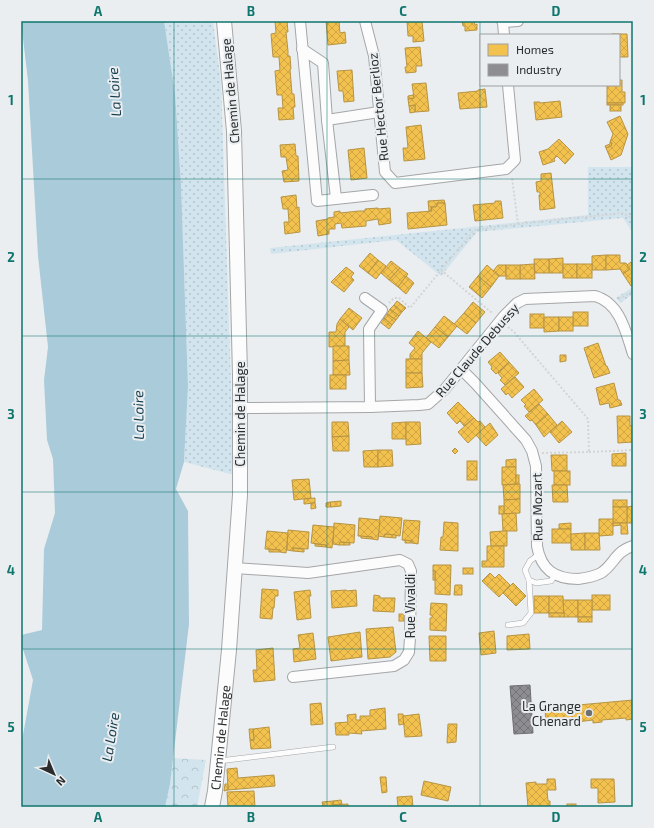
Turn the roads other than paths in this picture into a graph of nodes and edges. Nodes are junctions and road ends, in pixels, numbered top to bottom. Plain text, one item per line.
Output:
1 (224, 21) edge
2 (300, 21) edge
3 (365, 21) edge
4 (518, 21) edge
5 (502, 22) edge
6 (504, 34) edge
7 (302, 49) junction
8 (508, 86) edge
9 (379, 112) junction
10 (328, 120) junction
11 (373, 195) dead end
12 (336, 198) junction
13 (365, 298) dead end
14 (633, 354) edge
15 (461, 369) junction
16 (370, 407) junction
17 (240, 408) junction
18 (633, 546) edge
19 (538, 555) junction
20 (235, 568) junction
21 (555, 575) junction
22 (529, 580) junction
23 (508, 624) dead end
24 (293, 677) dead end
25 (334, 747) dead end
26 (218, 762) junction
27 (212, 807) edge

1 - 17 main road, Chemin de Halage
2 - 7 street
3 - 9 street, Rue Hector Berlioz
4 - 5 street
5 - 6 street
7 - 10 street
7 - 12 street
8 - 9 street, Rue Hector Berlioz
9 - 10 street
10 - 12 street
11 - 12 street
13 - 16 street
14 - 15 street, Rue Claude Debussy
15 - 16 street, Rue Claude Debussy
15 - 19 street, Rue Mozart
16 - 17 street, Rue Claude Debussy
17 - 20 main road, Chemin de Halage
18 - 21 street
19 - 21 street, Rue Mozart
19 - 22 lane
20 - 24 street, Rue Vivaldi
20 - 26 main road, Chemin de Halage
21 - 22 lane
22 - 23 lane
25 - 26 lane
26 - 27 main road, Chemin de Halage

